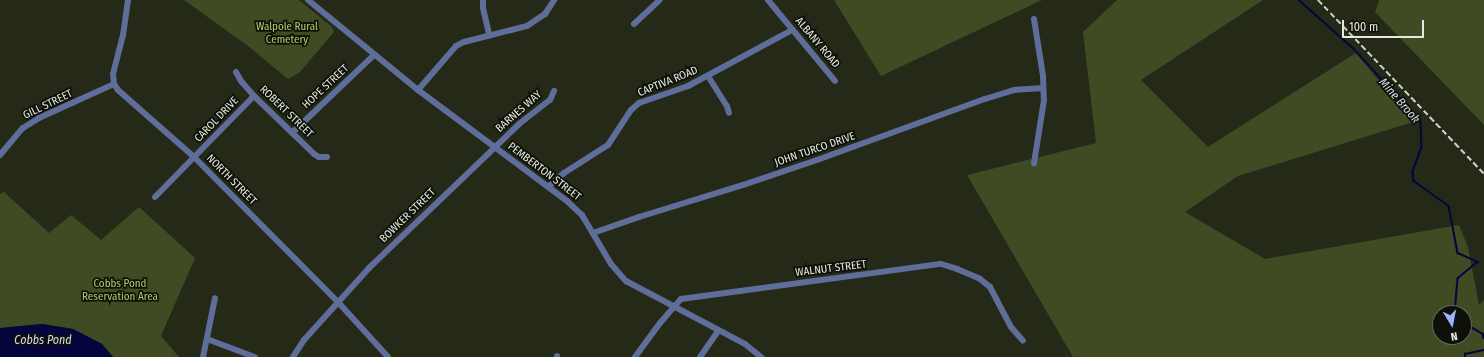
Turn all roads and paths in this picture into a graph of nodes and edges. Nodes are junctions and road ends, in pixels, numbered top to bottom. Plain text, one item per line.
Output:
1 (128, 0) edge
2 (308, 0) edge
3 (483, 0) edge
4 (554, 0) edge
5 (660, 0) edge
6 (768, 0) edge
7 (1034, 20) dead end
8 (634, 24) dead end
9 (792, 30) junction
10 (489, 35) junction
11 (374, 55) junction
12 (236, 72) dead end
13 (708, 76) junction
14 (835, 81) dead end
15 (114, 84) junction
16 (1043, 88) junction
17 (418, 90) junction
18 (554, 90) dead end
19 (254, 96) junction
20 (728, 113) dead end
21 (292, 133) junction
22 (494, 147) junction
23 (0, 155) edge
24 (194, 157) junction
25 (327, 157) dead end
26 (1034, 163) dead end
27 (549, 186) junction
28 (155, 197) dead end
29 (593, 233) junction
30 (215, 298) dead end
31 (338, 302) junction
32 (673, 307) junction
33 (718, 331) junction
34 (207, 339) junction
35 (1023, 341) dead end
36 (203, 357) edge
37 (255, 357) edge
38 (293, 357) edge
39 (388, 357) edge
40 (635, 357) edge
41 (700, 357) edge
42 (761, 357) edge

1 - 15 street
2 - 11 street, PEMBERTON STREET
3 - 10 street
4 - 10 street
5 - 8 street
6 - 9 street, ALBANY ROAD
7 - 16 street
9 - 13 street, CAPTIVA ROAD
9 - 14 street, ALBANY ROAD
10 - 17 street
11 - 17 street, PEMBERTON STREET
11 - 21 street, HOPE STREET
12 - 19 street, ROBERT STREET
13 - 20 street
13 - 27 street, CAPTIVA ROAD
15 - 23 street, GILL STREET
15 - 24 street, NORTH STREET
16 - 26 street
16 - 29 street, JOHN TURCO DRIVE
17 - 22 street, PEMBERTON STREET
18 - 22 street, BARNES WAY
19 - 21 street, ROBERT STREET
19 - 24 street, CAROL DRIVE
21 - 25 street, ROBERT STREET
22 - 27 street, PEMBERTON STREET
22 - 31 street, BOWKER STREET
24 - 28 street, CAROL DRIVE
24 - 31 street, NORTH STREET
27 - 29 street, PEMBERTON STREET
29 - 32 street, PEMBERTON STREET
30 - 34 street
31 - 38 street, BOWKER STREET
31 - 39 street, NORTH STREET
32 - 33 street, PEMBERTON STREET
32 - 35 street, WALNUT STREET
32 - 40 street, WALNUT STREET
33 - 41 street
33 - 42 street, PEMBERTON STREET
34 - 36 street
34 - 37 street

